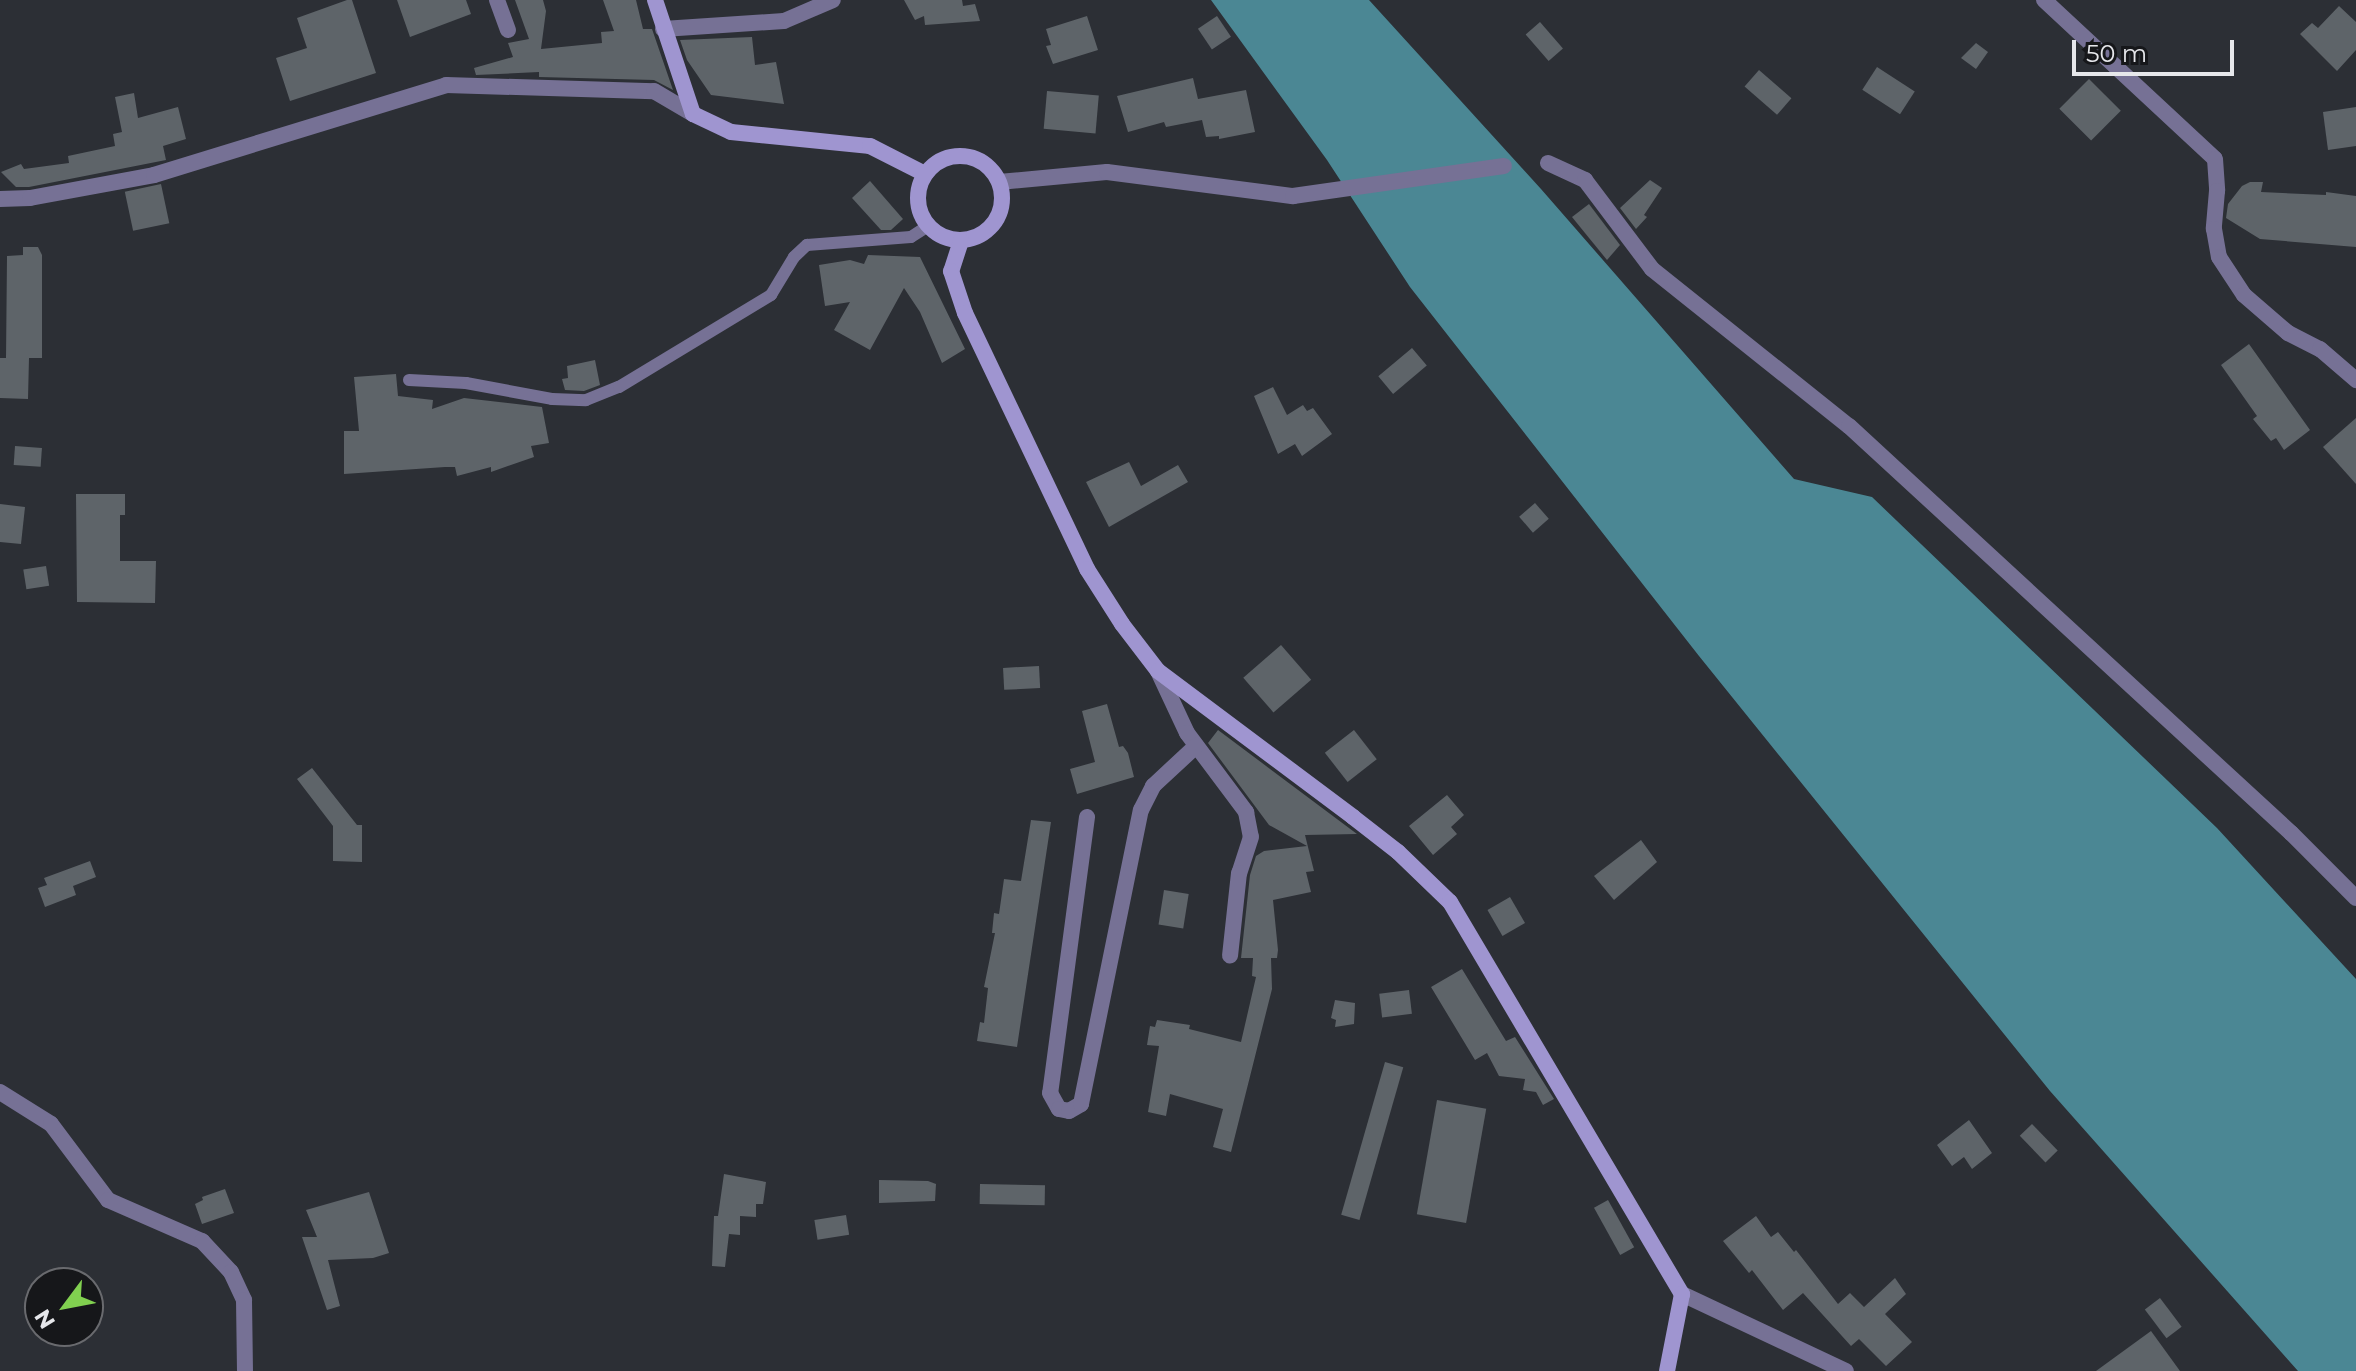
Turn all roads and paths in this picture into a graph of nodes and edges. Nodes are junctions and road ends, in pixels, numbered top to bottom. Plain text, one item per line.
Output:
1 (497, 0) edge
2 (655, 0) edge
3 (833, 0) edge
4 (2044, 0) edge
5 (663, 29) junction
6 (508, 30) dead end
7 (693, 114) junction
8 (1548, 163) dead end
9 (1504, 166) dead end
10 (925, 174) junction
11 (999, 182) junction
12 (0, 199) edge
13 (928, 226) junction
14 (961, 241) junction
15 (409, 380) dead end
16 (2356, 380) edge
17 (1158, 671) junction
18 (1196, 746) junction
19 (1087, 817) dead end
20 (2356, 898) edge
21 (1230, 956) dead end
22 (0, 1092) edge
23 (1682, 1294) junction
24 (245, 1371) edge
25 (1667, 1371) edge
26 (1846, 1371) edge

1 - 6 street
2 - 5 street
3 - 5 street
4 - 16 street
5 - 7 street
7 - 10 street
7 - 12 street
8 - 20 street
9 - 11 street
10 - 11 street
10 - 13 street
11 - 14 street
13 - 14 street
13 - 15 lane
14 - 17 street
17 - 18 street
17 - 23 street
18 - 19 street
18 - 21 street
22 - 24 street
23 - 25 street
23 - 26 street

